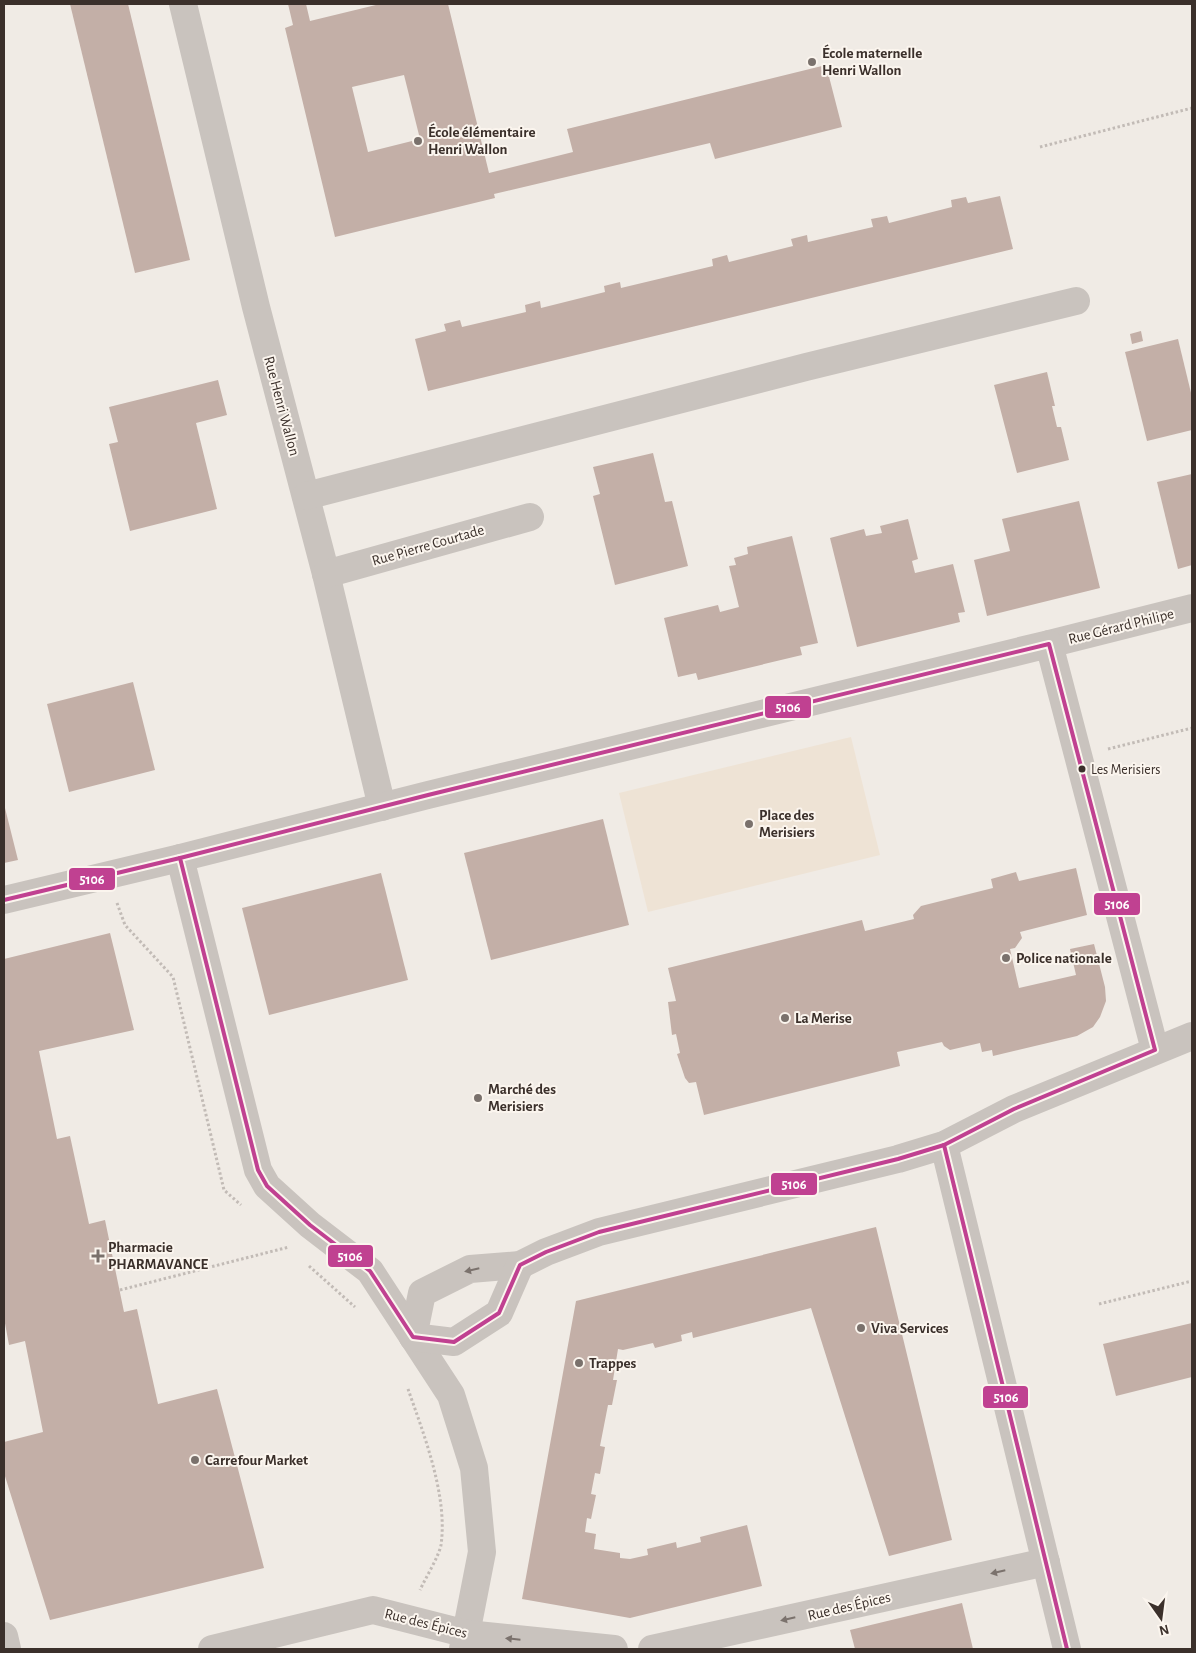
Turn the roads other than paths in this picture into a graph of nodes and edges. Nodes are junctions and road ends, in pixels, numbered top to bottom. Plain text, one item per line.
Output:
1 (183, 4) edge
2 (1076, 301) dead end
3 (306, 496) junction
4 (530, 517) dead end
5 (326, 574) junction
6 (1192, 608) edge
7 (1049, 644) junction
8 (382, 807) junction
9 (180, 858) junction
10 (4, 900) edge
11 (1192, 1036) edge
12 (1155, 1050) junction
13 (944, 1145) junction
14 (520, 1266) junction
15 (413, 1337) junction
16 (1046, 1562) junction
17 (4, 1636) edge
18 (465, 1641) edge
19 (7, 1649) edge
20 (212, 1649) edge
21 (614, 1649) edge
22 (652, 1649) edge
23 (1067, 1649) edge

1 - 3 street, Rue Henri Wallon
2 - 3 street
3 - 5 street, Rue Henri Wallon
4 - 5 street, Rue Pierre Courtade
5 - 8 street, Rue Henri Wallon
6 - 7 street, Rue Gérard Philipe
7 - 8 street, Rue Gérard Philipe
7 - 12 street, Rue Gérard Philipe
8 - 9 street, Rue Gérard Philipe
9 - 10 street, Rue Gérard Philipe
9 - 15 street
11 - 12 street
12 - 13 street
13 - 14 street
13 - 16 street
14 - 15 street
14 -> 15 street
15 - 18 street
16 -> 22 street, Rue des Épices
16 - 23 street
17 - 19 street
18 - 20 street, Rue des Épices
21 -> 18 street, Rue des Épices

